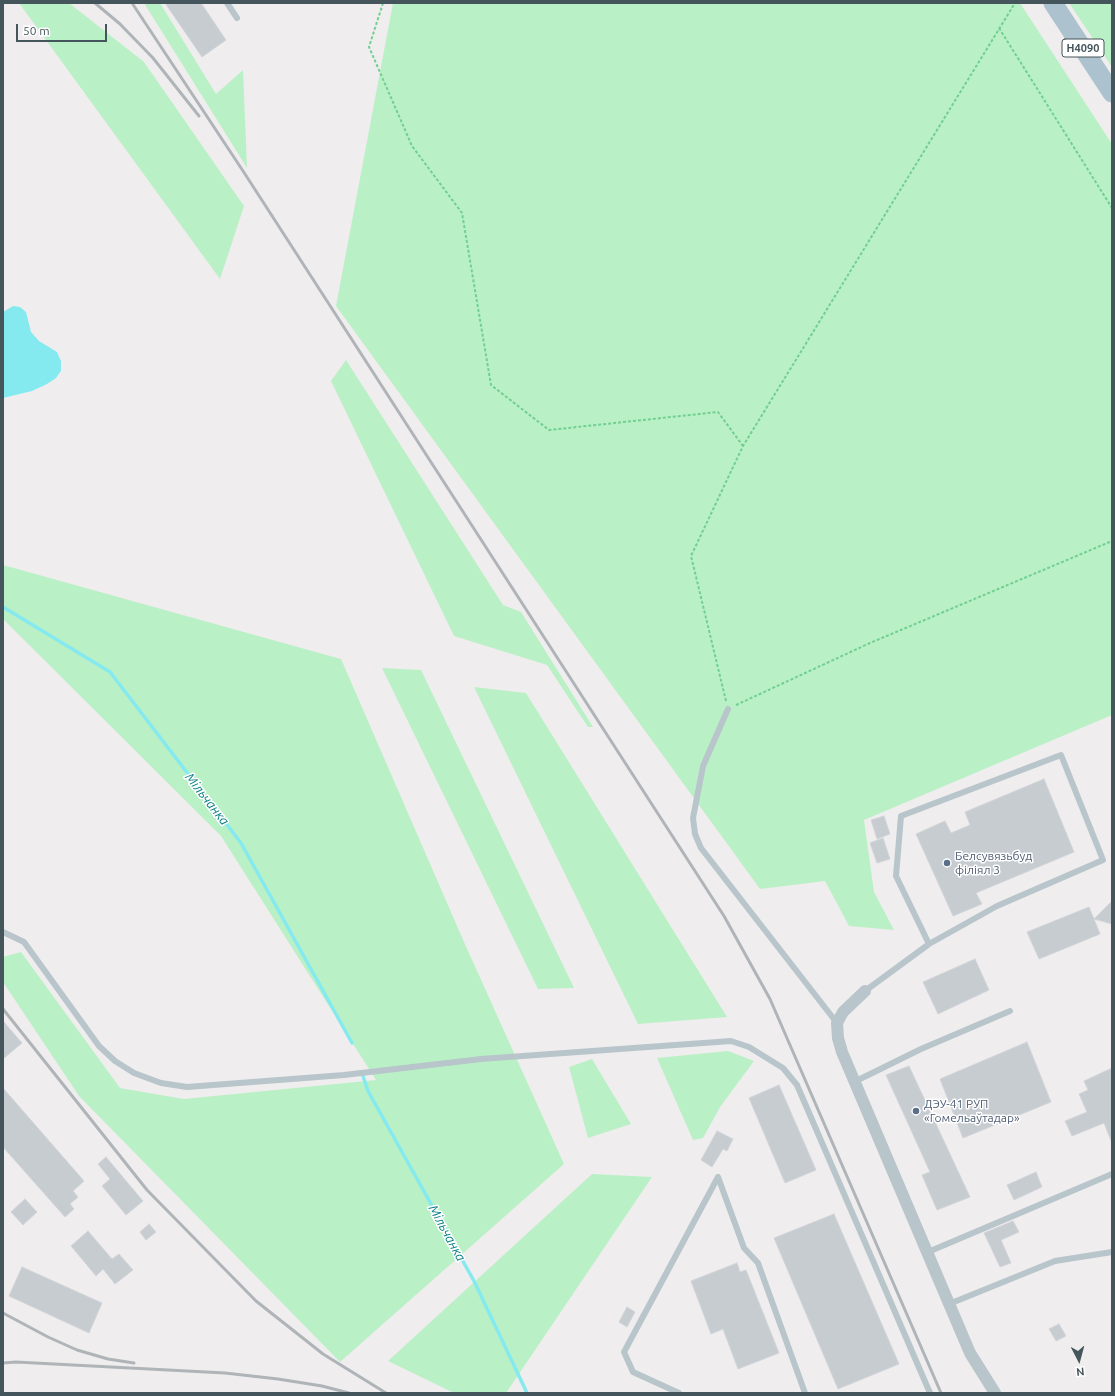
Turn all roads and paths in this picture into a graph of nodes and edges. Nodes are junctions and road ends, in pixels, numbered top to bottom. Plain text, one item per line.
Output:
1 (227, 3) edge
2 (383, 3) edge
3 (1015, 3) edge
4 (1054, 3) edge
5 (237, 18) dead end
6 (999, 28) junction
7 (1112, 93) edge
8 (1112, 208) edge
9 (743, 446) junction
10 (1112, 541) edge
11 (728, 709) junction
12 (3, 932) edge
13 (929, 944) junction
14 (865, 991) joint
15 (1010, 1011) dead end
16 (837, 1024) junction
17 (854, 1082) junction
18 (1112, 1174) edge
19 (928, 1252) junction
20 (1112, 1252) edge
21 (949, 1304) junction
22 (679, 1393) edge
23 (805, 1393) edge
24 (930, 1393) edge
25 (995, 1393) edge

1 - 5 lane
2 - 9 path
3 - 6 path
4 - 7 main road, Н4090
6 - 8 path
6 - 9 path
9 - 11 path
10 - 11 path
11 - 16 lane
12 - 24 lane
13 - 13 lane
13 - 14 lane
14 - 16 street
15 - 17 lane
16 - 17 street
17 - 19 street
18 - 19 lane
19 - 21 street
20 - 21 lane
21 - 25 street
22 - 23 lane

